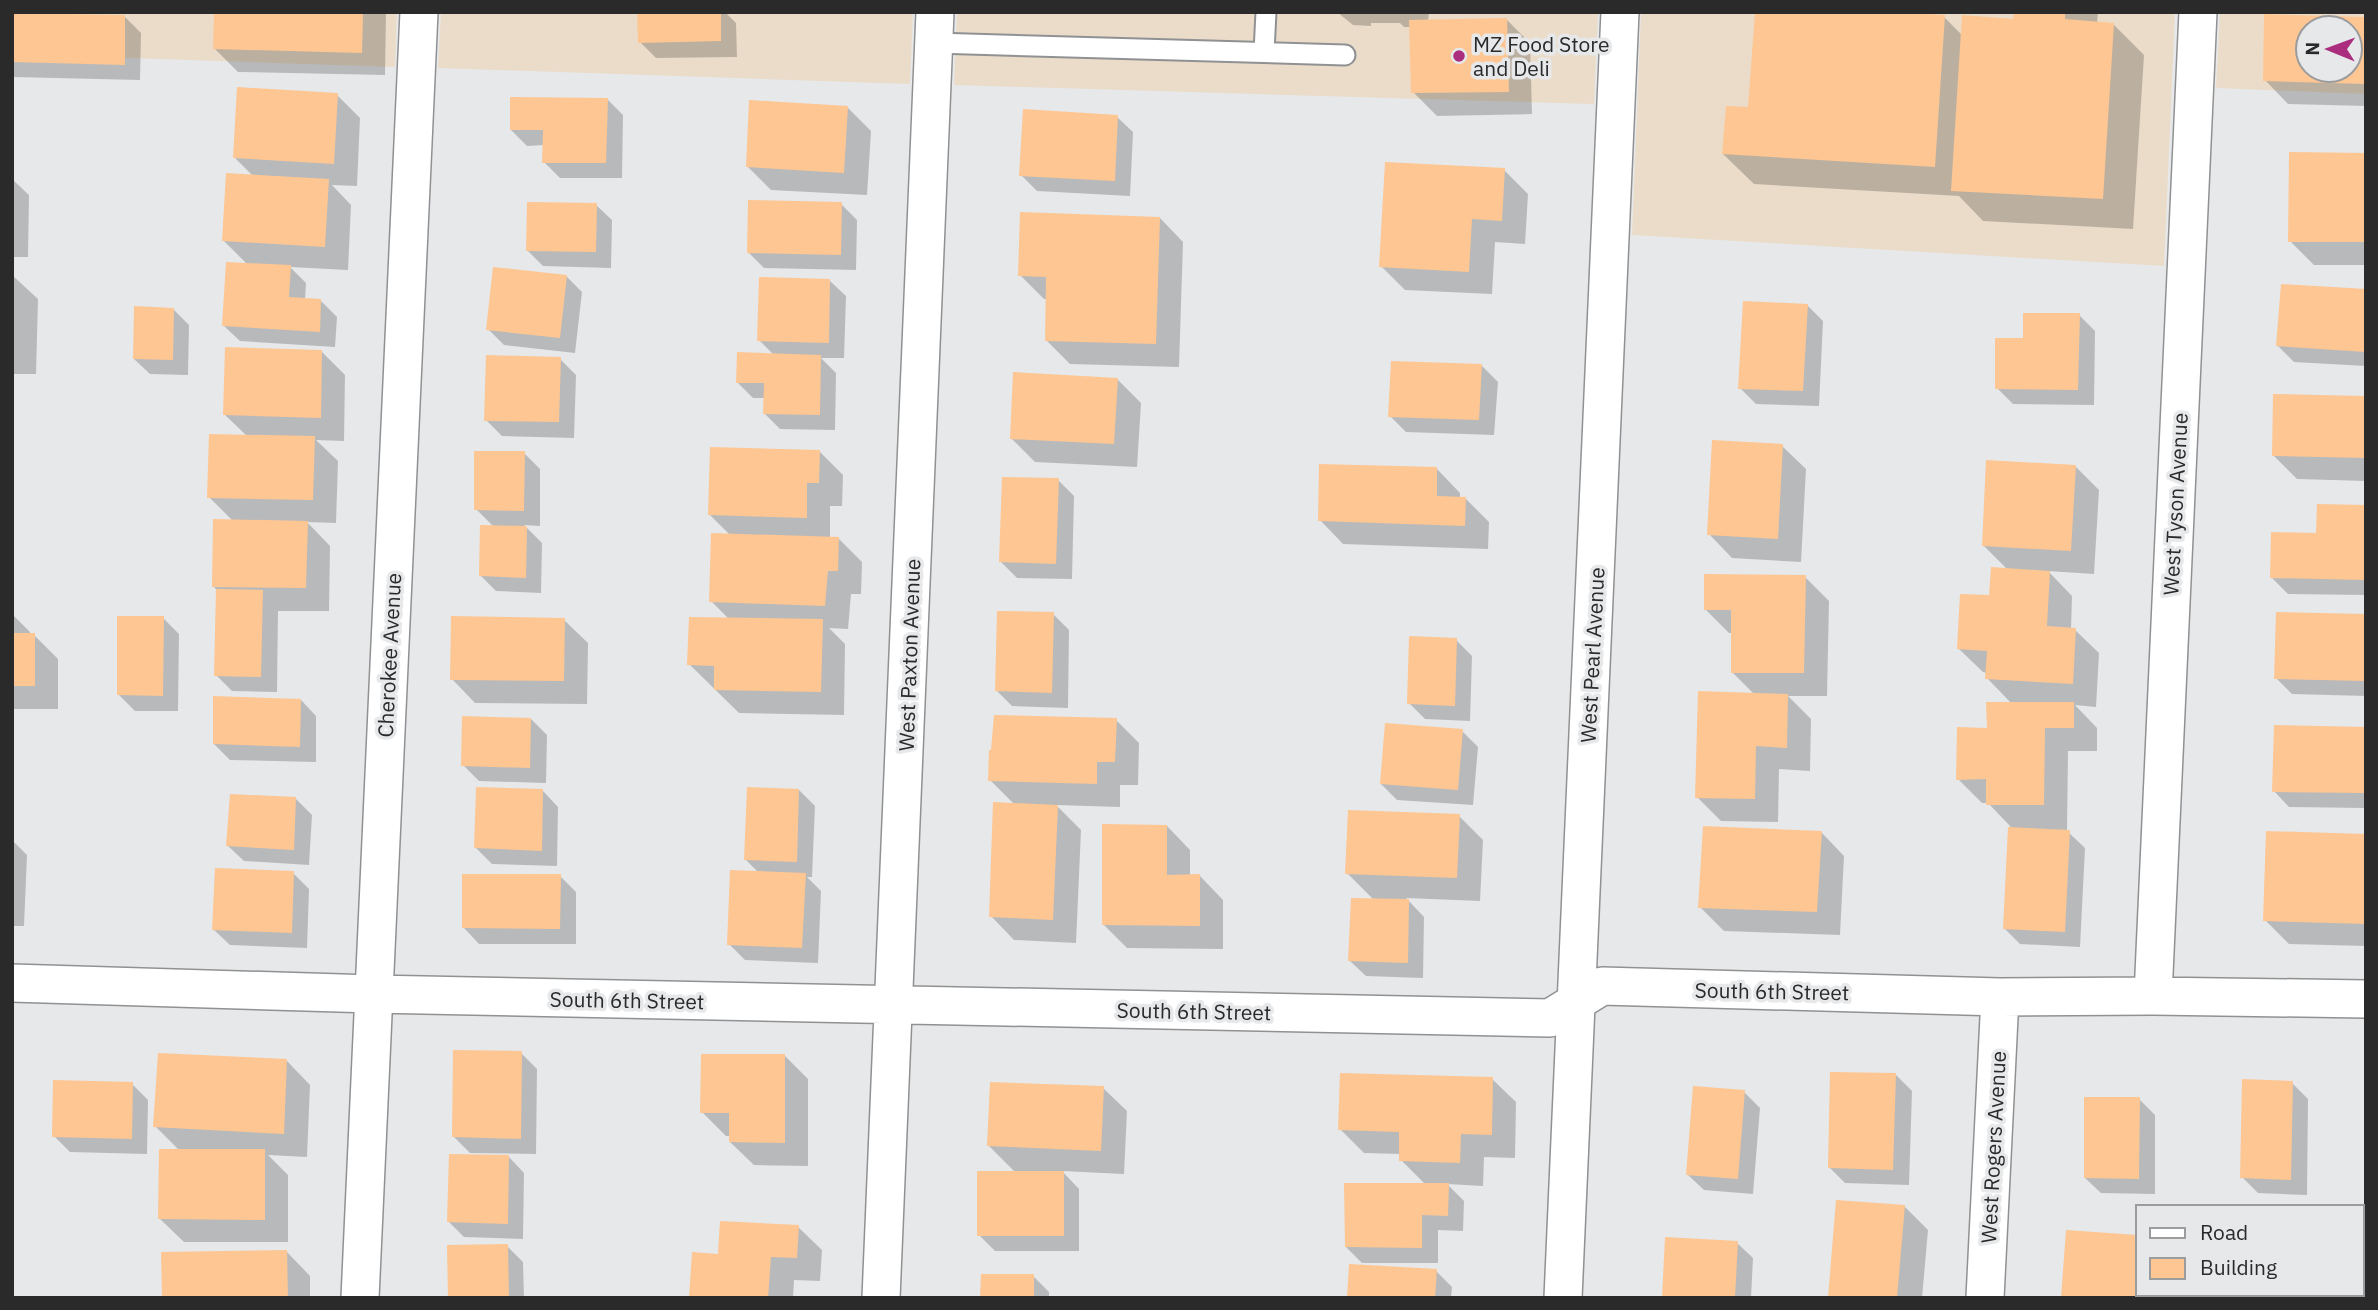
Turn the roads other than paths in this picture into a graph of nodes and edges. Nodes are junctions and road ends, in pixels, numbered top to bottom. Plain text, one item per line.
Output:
1 (419, 12) edge
2 (1266, 12) edge
3 (1620, 12) edge
4 (2198, 12) edge
5 (934, 28) edge
6 (1264, 52) junction
7 (1345, 55) dead end
8 (12, 983) edge
9 (373, 994) junction
10 (2153, 996) junction
11 (2000, 997) junction
12 (2366, 999) edge
13 (1576, 1004) junction
14 (894, 1005) junction
15 (360, 1298) edge
16 (881, 1298) edge
17 (1563, 1298) edge
18 (1985, 1298) edge

1 - 9 street, Cherokee Avenue
2 - 6 lane
3 - 13 street, West Pearl Avenue
4 - 10 street, West Tyson Avenue
5 - 6 lane
5 - 14 street, West Paxton Avenue
6 - 7 lane
8 - 9 street, South 6th Street
9 - 14 street, South 6th Street
9 - 15 street, Cherokee Avenue
10 - 11 street, South 6th Street
10 - 12 street, South 6th Street
11 - 13 street, South 6th Street
11 - 18 street, West Rogers Avenue
13 - 14 street, South 6th Street
13 - 17 street, West Pearl Avenue
14 - 16 street, West Paxton Avenue

